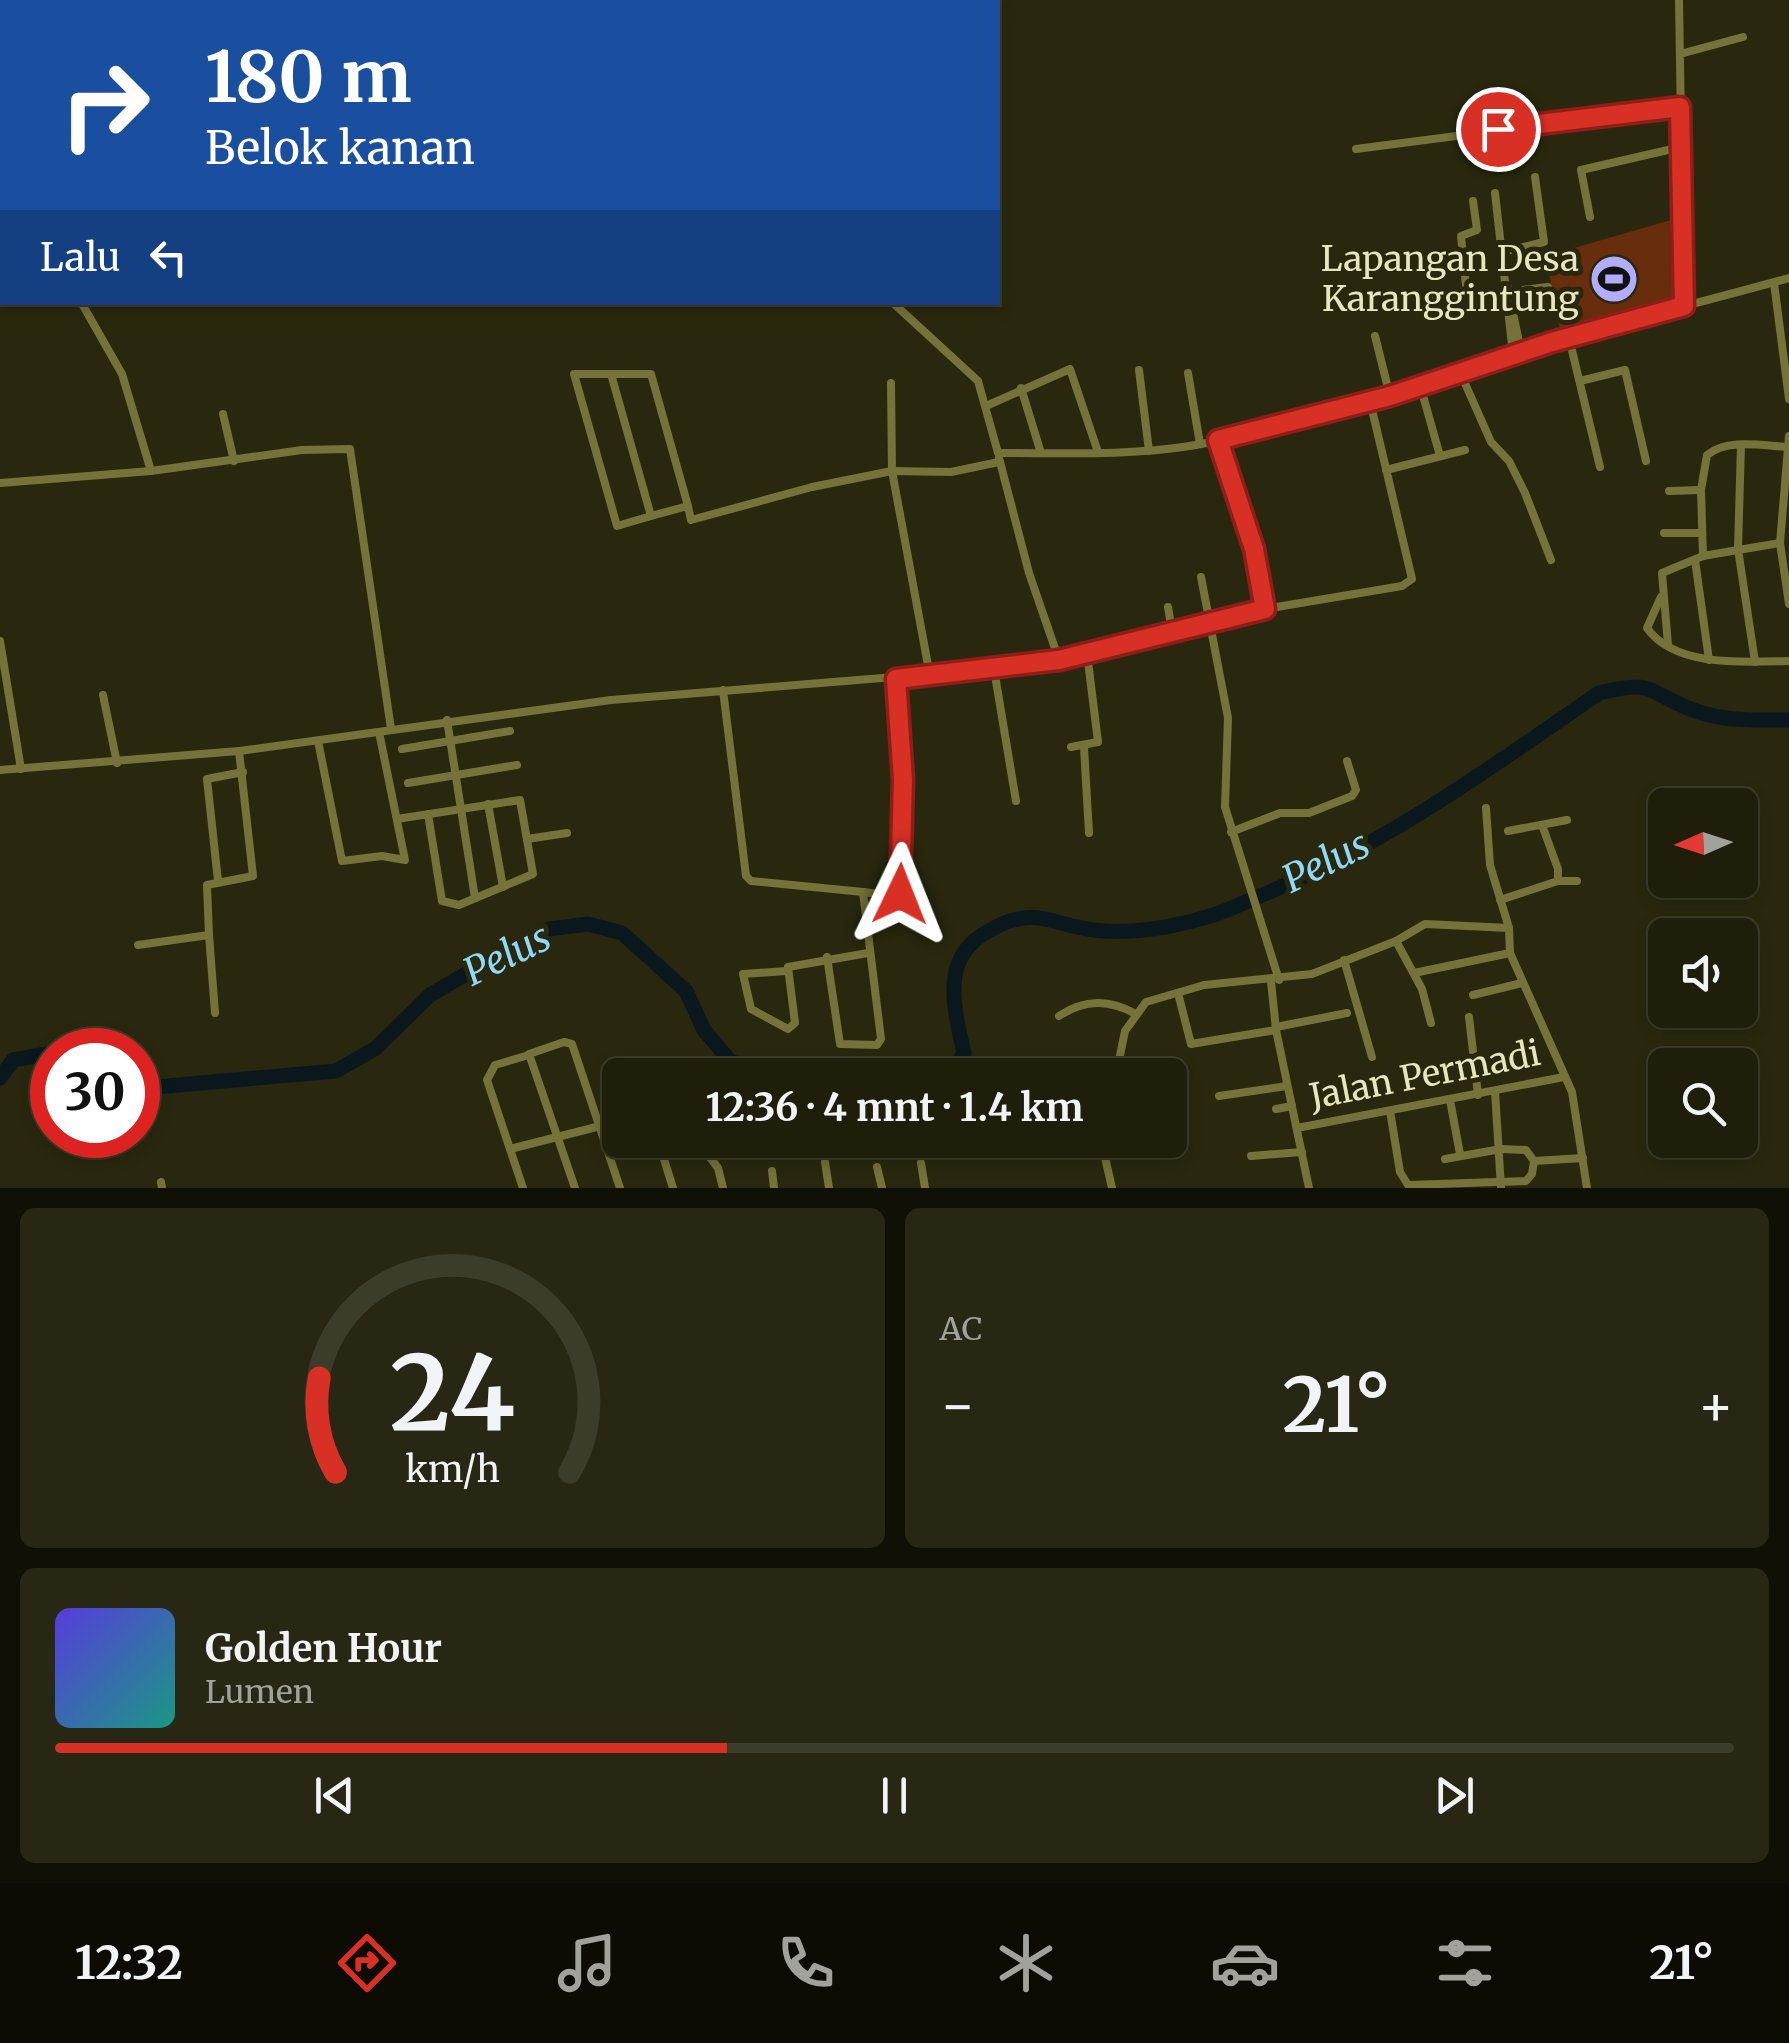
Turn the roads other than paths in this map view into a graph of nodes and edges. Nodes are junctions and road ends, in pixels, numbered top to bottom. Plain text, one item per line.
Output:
1 (1680, 0) edge
2 (1743, 38) dead end
3 (1680, 54) junction
4 (1680, 107) junction
5 (1681, 147) junction
6 (1356, 149) dead end
7 (1535, 177) dead end
8 (1495, 193) dead end
9 (1473, 201) dead end
10 (1590, 217) dead end
11 (1502, 252) junction
12 (1789, 278) edge
13 (1774, 282) junction
14 (1548, 287) dead end
15 (1506, 289) junction
16 (1467, 296) junction
17 (1433, 300) dead end
18 (84, 305) edge
19 (895, 305) edge
20 (1684, 306) junction
21 (1375, 336) dead end
22 (1569, 338) junction
23 (1517, 353) junction
24 (1139, 370) dead end
25 (1460, 372) junction
26 (1188, 373) dead end
27 (611, 374) junction
28 (1580, 382) junction
29 (891, 384) dead end
30 (1420, 385) junction
31 (1021, 388) junction
32 (1390, 396) junction
33 (1789, 399) edge
34 (1370, 401) junction
35 (986, 406) junction
36 (223, 414) dead end
37 (1789, 436) edge
38 (1218, 440) junction
39 (1200, 444) junction
40 (1741, 445) junction
41 (1787, 447) edge
42 (1466, 450) dead end
43 (1149, 451) junction
44 (1098, 452) junction
45 (1041, 453) junction
46 (1440, 456) junction
47 (999, 458) junction
48 (234, 461) junction
49 (1646, 461) dead end
50 (1600, 467) dead end
51 (1386, 470) junction
52 (151, 471) junction
53 (892, 472) junction
54 (0, 483) edge
55 (1786, 487) edge
56 (1701, 490) junction
57 (1668, 491) dead end
58 (688, 506) junction
59 (651, 516) junction
60 (1785, 527) edge
61 (1664, 533) dead end
62 (1702, 533) junction
63 (1780, 543) junction
64 (1738, 548) junction
65 (1699, 558) junction
66 (1551, 560) dead end
67 (1201, 578) dead end
68 (1662, 596) junction
69 (1789, 604) edge
70 (1168, 607) dead end
71 (1265, 609) junction
72 (1212, 622) junction
73 (1172, 631) junction
74 (0, 641) edge
75 (1668, 646) junction
76 (1087, 653) junction
77 (1059, 660) junction
78 (1710, 660) junction
79 (1789, 660) edge
80 (1755, 662) junction
81 (994, 669) junction
82 (2, 671) edge
83 (930, 676) junction
84 (896, 679) junction
85 (723, 690) junction
86 (103, 695) dead end
87 (447, 720) junction
88 (392, 729) junction
89 (510, 731) dead end
90 (380, 732) junction
91 (318, 740) junction
92 (450, 741) junction
93 (1071, 747) dead end
94 (1084, 747) junction
95 (402, 749) dead end
96 (239, 751) junction
97 (1347, 761) dead end
98 (116, 763) junction
99 (517, 765) dead end
100 (21, 769) junction
101 (0, 770) edge
102 (244, 772) junction
103 (455, 776) junction
104 (408, 784) dead end
105 (1016, 801) dead end
106 (488, 804) junction
107 (460, 808) junction
108 (1486, 808) dead end
109 (428, 814) junction
110 (397, 819) junction
111 (1566, 820) dead end
112 (1542, 825) junction
113 (1508, 831) dead end
114 (1231, 832) junction
115 (567, 833) dead end
116 (1089, 833) dead end
117 (527, 839) junction
118 (1576, 880) dead end
119 (218, 881) junction
120 (1558, 881) junction
121 (503, 887) junction
122 (863, 892) junction
123 (475, 898) junction
124 (1500, 900) junction
125 (1508, 928) junction
126 (209, 935) junction
127 (1398, 944) junction
128 (138, 945) dead end
129 (868, 952) junction
130 (1510, 953) junction
131 (826, 957) junction
132 (1347, 968) junction
133 (786, 971) junction
134 (1414, 974) junction
135 (1275, 980) junction
136 (1522, 983) junction
137 (1178, 993) junction
138 (1473, 995) dead end
139 (215, 1013) dead end
140 (1347, 1013) dead end
141 (1136, 1014) junction
142 (1059, 1016) dead end
143 (1469, 1017) dead end
144 (1431, 1022) dead end
145 (1276, 1028) junction
146 (529, 1055) junction
147 (1118, 1058) edge
148 (1372, 1058) dead end
149 (1564, 1077) junction
150 (1287, 1086) junction
151 (1495, 1091) junction
152 (1478, 1094) junction
153 (1219, 1096) dead end
154 (1450, 1100) junction
155 (1292, 1106) junction
156 (1276, 1109) dead end
157 (1390, 1110) junction
158 (601, 1125) junction
159 (1297, 1128) junction
160 (559, 1134) junction
161 (1501, 1148) junction
162 (510, 1149) junction
163 (1302, 1152) junction
164 (1460, 1154) junction
165 (1251, 1156) dead end
166 (664, 1158) edge
167 (710, 1158) edge
168 (1105, 1158) edge
169 (1583, 1158) junction
170 (1445, 1159) dead end
171 (1534, 1161) junction
172 (825, 1162) dead end
173 (921, 1163) dead end
174 (877, 1167) dead end
175 (772, 1172) dead end
176 (1501, 1184) edge
177 (523, 1188) edge
178 (575, 1188) edge
179 (620, 1188) edge
180 (673, 1188) edge
181 (723, 1188) edge
182 (774, 1188) edge
183 (829, 1188) edge
184 (882, 1188) edge
185 (926, 1188) edge
186 (1112, 1188) edge
187 (1309, 1188) edge
188 (1587, 1188) edge

1 - 3 street
2 - 3 street
3 - 4 street
4 - 5 street
4 - 6 street
5 - 10 street
5 - 20 street
7 - 11 street
8 - 11 street
9 - 16 street
11 - 15 street
12 - 13 street
13 - 20 street
13 - 33 street
14 - 15 street
15 - 16 street
15 - 23 street
16 - 17 street
18 - 52 street
19 - 35 street
20 - 22 street
21 - 32 street
22 - 23 street
22 - 28 street
23 - 25 street
24 - 43 street
25 - 30 street
25 - 66 street
26 - 39 street
27 - 58 street
27 - 59 street
27 - 59 street
28 - 49 street
28 - 50 street
29 - 53 street
30 - 32 street
30 - 46 street
31 - 35 street
31 - 44 street
31 - 45 street
32 - 34 street
34 - 38 street
34 - 51 street
35 - 47 street
36 - 48 street
37 - 41 street
38 - 39 street
38 - 71 street
39 - 43 street
40 - 41 street
40 - 56 street
40 - 64 street
41 - 55 street
42 - 46 street
43 - 44 street
44 - 45 street
45 - 47 street
46 - 51 street
47 - 53 street
47 - 77 street
48 - 52 street
48 - 88 street
51 - 71 street
52 - 54 street
53 - 58 street
53 - 83 street
55 - 60 street
56 - 57 street
56 - 62 street
58 - 59 street
60 - 63 street
61 - 62 street
62 - 65 street
63 - 64 street
63 - 69 street
64 - 65 street
64 - 80 street
65 - 68 street
65 - 78 street
67 - 72 street
68 - 75 street
68 - 75 street
70 - 73 street
71 - 72 street
72 - 73 street
72 - 114 street
73 - 76 street
74 - 82 street
75 - 78 street
76 - 77 street
76 - 94 street
77 - 81 street
78 - 80 street
79 - 80 street
81 - 83 street
81 - 105 street
82 - 100 street
83 - 84 street
84 - 85 street
84 - 122 street
85 - 87 street
85 - 122 street
86 - 98 street
87 - 88 street
87 - 92 street
88 - 90 street
89 - 92 street
90 - 91 street
90 - 110 street
91 - 96 street
91 - 110 street
92 - 95 street
92 - 103 street
93 - 94 street
94 - 116 street
96 - 98 street
96 - 102 street
97 - 114 street
98 - 100 street
99 - 103 street
100 - 101 street
102 - 119 street
102 - 119 street
103 - 104 street
103 - 107 street
106 - 107 street
106 - 117 street
106 - 121 street
107 - 109 street
107 - 123 street
108 - 124 street
109 - 110 street
109 - 123 street
111 - 112 street
112 - 113 street
112 - 120 street
114 - 135 street
115 - 117 street
117 - 121 street
118 - 120 street
119 - 126 street
120 - 124 street
121 - 123 street
122 - 129 street
124 - 125 street
125 - 127 street
125 - 130 street
126 - 128 street
126 - 139 street
127 - 132 street
127 - 134 street
129 - 131 street
129 - 131 street
130 - 134 street
130 - 136 street
131 - 133 street
132 - 135 street
132 - 148 street
133 - 133 street
134 - 144 street
135 - 137 street
135 - 145 street
136 - 138 street
136 - 149 street
137 - 141 street
137 - 145 street
140 - 145 street
141 - 142 street
141 - 147 street
143 - 152 street
145 - 150 street
146 - 158 street
146 - 160 street
146 - 162 street
149 - 151 street, Jalan Permadi
149 - 169 street
150 - 153 street
150 - 155 street
151 - 152 street, Jalan Permadi
151 - 161 street
152 - 154 street, Jalan Permadi
154 - 157 street, Jalan Permadi
154 - 164 street
155 - 156 street
155 - 159 street
157 - 159 street, Jalan Permadi
157 - 176 street
158 - 160 street
158 - 179 street
159 - 163 street
160 - 162 street
160 - 178 street
161 - 164 street
161 - 171 street
161 - 176 street
162 - 177 street
163 - 165 street
163 - 187 street
164 - 170 street
166 - 180 street
167 - 181 street
168 - 186 street
169 - 171 street
169 - 188 street
171 - 176 street
172 - 183 street
173 - 185 street
174 - 184 street
175 - 182 street

